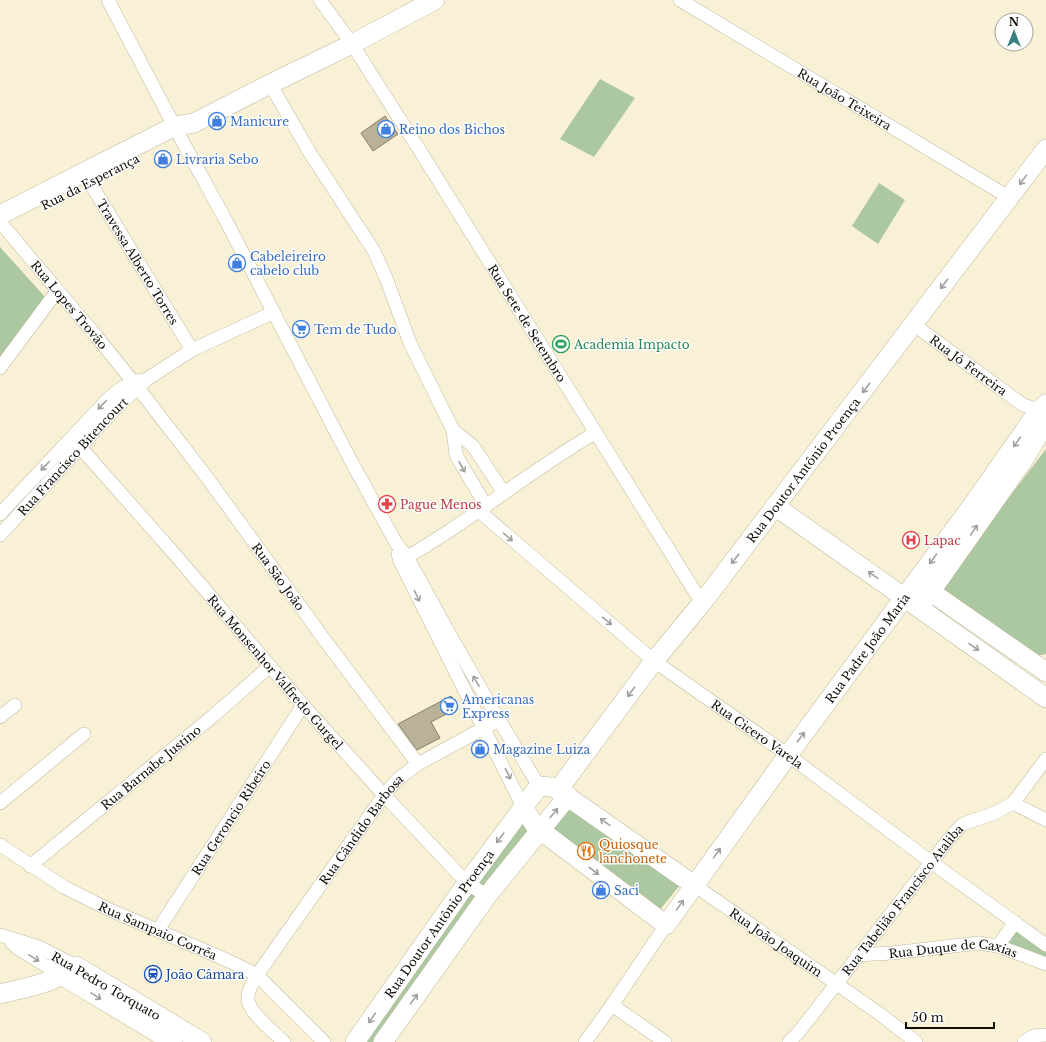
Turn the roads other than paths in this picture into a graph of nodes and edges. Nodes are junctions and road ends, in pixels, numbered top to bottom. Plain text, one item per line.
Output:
1 (108, 0) edge
2 (320, 0) edge
3 (434, 0) edge
4 (680, 0) edge
5 (416, 4) edge
6 (352, 44) junction
7 (270, 84) junction
8 (177, 132) junction
9 (1046, 149) edge
10 (87, 178) junction
11 (1010, 198) junction
12 (1, 221) edge
13 (57, 291) junction
14 (274, 312) junction
15 (913, 324) junction
16 (192, 350) junction
17 (0, 368) edge
18 (140, 383) junction
19 (1040, 416) edge
20 (453, 430) junction
21 (596, 433) junction
22 (76, 442) junction
23 (504, 493) junction
24 (775, 506) junction
25 (482, 509) junction
26 (0, 514) edge
27 (0, 536) edge
28 (404, 559) junction
29 (923, 587) junction
30 (702, 603) junction
31 (912, 603) junction
32 (968, 617) junction
33 (956, 634) junction
34 (449, 647) junction
35 (654, 661) junction
36 (270, 666) junction
37 (1042, 670) edge
38 (1026, 684) junction
39 (1046, 698) edge
40 (15, 705) dead end
41 (303, 705) junction
42 (0, 717) edge
43 (499, 720) junction
44 (484, 728) junction
45 (84, 734) dead end
46 (788, 755) junction
47 (1046, 759) edge
48 (418, 764) junction
49 (539, 786) junction
50 (563, 793) junction
51 (384, 794) junction
52 (0, 803) edge
53 (1013, 803) junction
54 (523, 807) junction
55 (1046, 820) edge
56 (540, 830) junction
57 (0, 845) edge
58 (931, 862) junction
59 (30, 866) junction
60 (467, 883) junction
61 (694, 885) junction
62 (487, 896) junction
63 (1015, 922) junction
64 (666, 926) junction
65 (158, 930) junction
66 (3, 937) edge
67 (1046, 945) edge
68 (998, 946) junction
69 (857, 955) junction
70 (1046, 964) edge
71 (69, 971) junction
72 (257, 976) junction
73 (836, 984) junction
74 (0, 994) edge
75 (612, 1005) junction
76 (1046, 1035) edge
77 (173, 1042) edge
78 (202, 1042) edge
79 (284, 1042) edge
80 (324, 1042) edge
81 (355, 1042) edge
82 (383, 1042) edge
83 (585, 1042) edge
84 (665, 1042) edge
85 (789, 1042) edge
86 (916, 1042) edge
87 (1024, 1042) edge

1 - 8 street
2 - 6 street, Rua Sete de Setembro
3 - 5 main road, Rua da Esperança
4 - 11 street, Rua João Teixeira
5 - 6 main road, Rua da Esperança
6 - 7 main road, Rua da Esperança
6 - 21 street, Rua Sete de Setembro
7 - 8 main road, Rua da Esperança
7 - 20 street
8 - 10 main road, Rua da Esperança
8 - 14 street
9 -> 11 main road, Rua Doutor Antônio Proença
10 - 12 main road, Rua da Esperança
10 - 16 street, Travessa Alberto Torres
11 -> 15 main road, Rua Doutor Antônio Proença
12 - 13 street, Rua Lopes Trovão
13 - 17 street
13 - 18 street, Rua Lopes Trovão
14 - 16 street, Rua Francisco Bitencourt
14 - 28 street
15 - 19 street, Rua Jô Ferreira
15 -> 24 main road, Rua Doutor Antônio Proença
16 - 18 street, Rua Francisco Bitencourt
18 - 22 street, Rua Francisco Bitencourt
18 - 48 street, Rua São João
19 - 29 main road, Rua Padre João Maria
20 - 23 street
20 -> 25 street, Rua Cicero Varela
21 - 23 street
21 - 30 street, Rua Sete de Setembro
22 -> 26 street, Rua Francisco Bitencourt
22 - 27 street, Rua Francisco Bitencourt
22 - 36 street, Rua Monsenhor Valfredo Gurgel
23 - 25 street
24 -> 30 main road, Rua Doutor Antônio Proença
31 -> 24 main road
25 - 28 street
25 -> 35 street, Rua Cicero Varela
28 - 34 street
29 - 31 main road, Rua Padre João Maria
29 - 32 main road
30 - 35 main road, Rua Doutor Antônio Proença
31 - 33 main road
46 -> 31 main road, Rua Padre João Maria
32 - 33 street
32 - 37 main road
33 -> 38 main road
43 -> 34 street
34 - 44 street
35 - 46 street, Rua Cicero Varela
35 -> 50 main road, Rua Doutor Antônio Proença
36 - 41 street, Rua Monsenhor Valfredo Gurgel
36 - 59 street, Rua Barnabe Justino
37 - 38 street
38 - 39 main road
40 - 42 street
41 - 51 street, Rua Monsenhor Valfredo Gurgel
41 - 65 street, Rua Geroncio Ribeiro
43 - 44 street, Rua Cândido Barbosa
43 - 49 street
44 - 48 street, Rua Cândido Barbosa
44 -> 54 street
45 - 52 street
46 - 58 street, Rua Cicero Varela
61 -> 46 main road, Rua Padre João Maria
47 - 53 street, Rua Tabelião Francisco Ataliba
48 - 51 street, Rua Cândido Barbosa
49 - 50 main road
49 - 54 main road, Rua Doutor Antônio Proença
56 -> 50 main road, Rua Doutor Antônio Proença
61 -> 50 main road
51 - 60 street, Rua Monsenhor Valfredo Gurgel
51 - 72 street, Rua Cândido Barbosa
53 - 55 street
53 - 58 street, Rua Tabelião Francisco Ataliba
54 - 56 main road
54 -> 60 main road, Rua Doutor Antônio Proença
56 - 62 main road, Rua Doutor Antônio Proença
56 -> 64 main road
57 - 59 street, Rua Sampaio Corrêa
58 - 63 street, Rua Cicero Varela
58 - 69 street, Rua Tabelião Francisco Ataliba
59 - 65 street, Rua Sampaio Corrêa
60 - 62 street, Rua Monsenhor Valfredo Gurgel
60 -> 81 main road, Rua Doutor Antônio Proença
64 -> 61 main road, Rua Padre João Maria
61 - 73 street, Rua João Joaquim
82 -> 62 main road, Rua Doutor Antônio Proença
63 - 67 street, Rua Cicero Varela
63 - 68 street
64 - 75 street
65 - 72 street, Rua Sampaio Corrêa
66 - 71 street, Rua Pedro Torquato
68 - 69 street, Rua Duque de Caxias
68 - 70 street, Rua Duque de Caxias
69 - 73 street, Rua Tabelião Francisco Ataliba
71 - 74 main road
71 -> 77 main road, Rua Pedro Torquato
71 - 78 main road, Rua Pedro Torquato
72 - 79 street, Rua Cândido Barbosa
72 - 80 street, Rua Sampaio Corrêa
73 - 85 street, Rua Tabelião Francisco Ataliba
73 - 86 street, Rua João Joaquim
75 - 83 street
75 - 84 street
76 - 87 street

